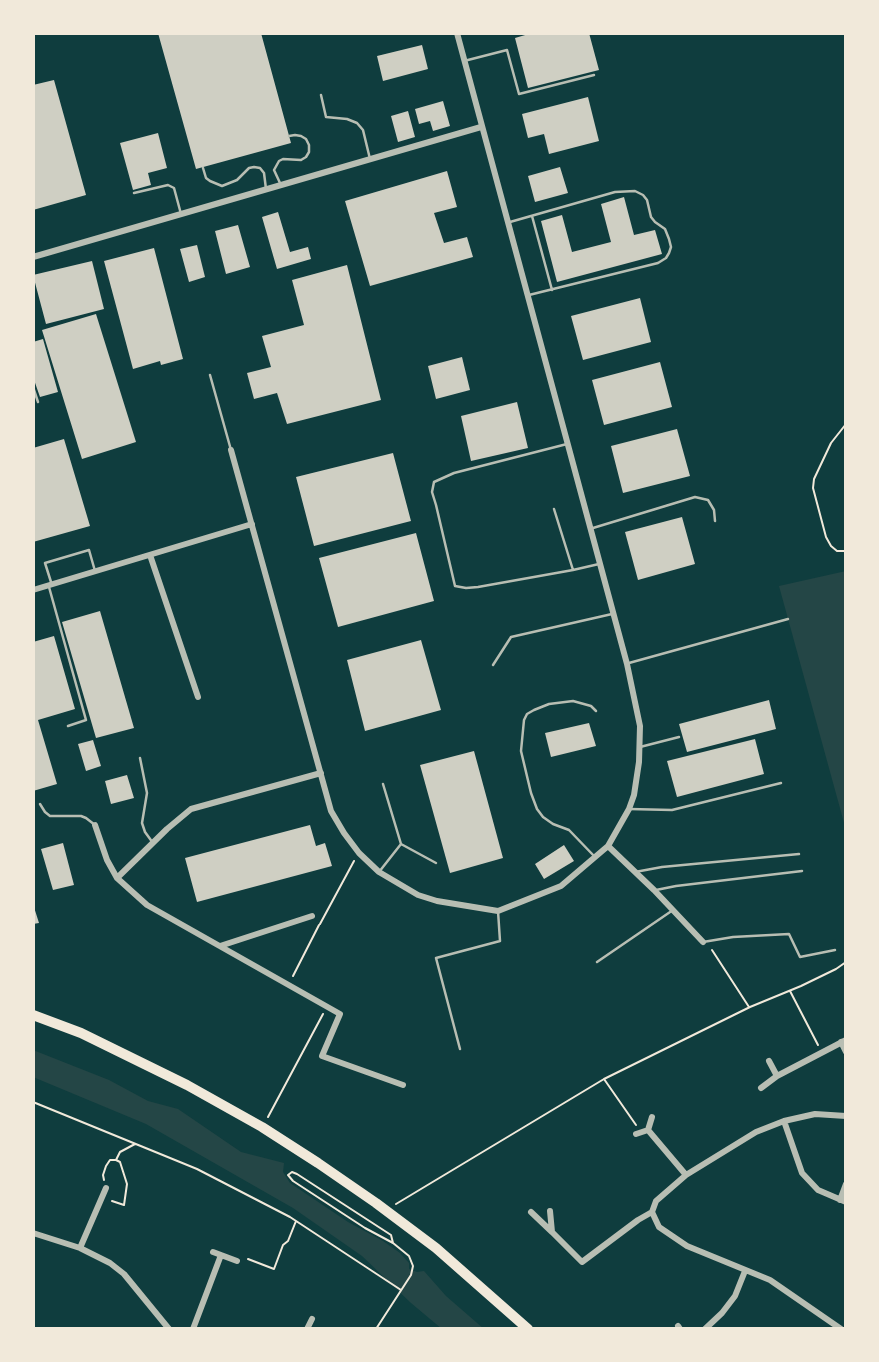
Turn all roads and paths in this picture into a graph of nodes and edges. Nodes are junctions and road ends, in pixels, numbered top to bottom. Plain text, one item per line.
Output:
1 (457, 33) edge
2 (464, 61) junction
3 (594, 75) dead end
4 (321, 95) dead end
5 (481, 127) junction
6 (289, 136) dead end
7 (370, 159) junction
8 (203, 168) dead end
9 (281, 185) junction
10 (266, 189) junction
11 (134, 193) dead end
12 (181, 214) junction
13 (532, 216) junction
14 (507, 222) junction
15 (33, 257) edge
16 (552, 289) junction
17 (527, 296) junction
18 (210, 375) dead end
19 (33, 387) edge
20 (38, 402) dead end
21 (846, 424) edge
22 (567, 444) junction
23 (231, 450) joint
24 (554, 509) dead end
25 (715, 521) dead end
26 (252, 524) junction
27 (590, 529) junction
28 (846, 551) edge
29 (150, 555) junction
30 (599, 564) junction
31 (573, 570) junction
32 (95, 571) junction
33 (50, 585) junction
34 (33, 590) edge
35 (613, 614) junction
36 (788, 619) dead end
37 (627, 664) junction
38 (493, 665) dead end
39 (198, 697) dead end
40 (596, 711) dead end
41 (68, 726) dead end
42 (679, 737) dead end
43 (640, 747) junction
44 (140, 758) dead end
45 (321, 773) junction
46 (781, 783) dead end
47 (383, 784) dead end
48 (40, 804) dead end
49 (629, 809) junction
50 (95, 825) joint
51 (153, 843) junction
52 (401, 844) junction
53 (608, 846) junction
54 (359, 853) junction
55 (799, 854) dead end
56 (595, 857) junction
57 (436, 863) dead end
58 (802, 871) dead end
59 (379, 872) junction
60 (635, 872) junction
61 (117, 878) junction
62 (654, 890) junction
63 (673, 910) junction
64 (498, 911) junction
65 (312, 916) dead end
66 (703, 942) junction
67 (220, 946) junction
68 (835, 950) dead end
69 (597, 962) dead end
70 (846, 962) edge
71 (289, 985) junction
72 (790, 990) junction
73 (327, 1006) junction
74 (750, 1007) junction
75 (33, 1015) edge
76 (843, 1041) edge
77 (460, 1049) dead end
78 (846, 1052) edge
79 (821, 1053) junction
80 (769, 1061) dead end
81 (777, 1076) junction
82 (604, 1079) junction
83 (403, 1085) dead end
84 (761, 1088) dead end
85 (33, 1102) edge
86 (846, 1115) edge
87 (652, 1117) dead end
88 (784, 1121) junction
89 (262, 1127) junction
90 (642, 1133) junction
91 (136, 1144) junction
92 (116, 1160) junction
93 (686, 1175) junction
94 (846, 1184) edge
95 (106, 1188) joint
96 (102, 1197) junction
97 (843, 1201) edge
98 (391, 1208) dead end
99 (550, 1211) dead end
100 (531, 1212) dead end
101 (652, 1212) junction
102 (296, 1220) junction
103 (552, 1232) junction
104 (33, 1233) edge
105 (393, 1243) junction
106 (80, 1248) junction
107 (213, 1252) dead end
108 (221, 1255) junction
109 (237, 1261) joint
110 (745, 1271) junction
111 (401, 1290) junction
112 (312, 1319) dead end
113 (169, 1329) edge
114 (193, 1329) edge
115 (307, 1329) edge
116 (376, 1329) edge
117 (528, 1329) edge
118 (705, 1329) edge
119 (841, 1329) edge

1 - 2 street
2 - 3 lane
2 - 5 street
4 - 7 lane
5 - 7 street
5 - 14 street
6 - 9 lane
7 - 9 street
8 - 10 lane
9 - 10 street
10 - 12 street
11 - 12 lane
12 - 15 street
13 - 14 lane
13 - 16 lane
13 - 16 lane
14 - 17 street
16 - 17 lane
17 - 22 street
18 - 23 lane
19 - 20 lane
21 - 28 path
22 - 27 street
22 - 31 lane
23 - 26 street
24 - 31 lane
25 - 27 lane
26 - 29 street
26 - 45 street
27 - 30 street
29 - 32 street
29 - 39 street
30 - 31 lane
30 - 35 street
32 - 33 street
32 - 33 lane
33 - 34 street
33 - 41 lane
35 - 37 street
35 - 38 lane
36 - 37 lane
37 - 43 street
40 - 56 lane
42 - 43 lane
43 - 49 street
44 - 51 lane
45 - 51 street
45 - 54 street
46 - 49 lane
47 - 52 lane
48 - 50 lane
49 - 53 street
50 - 61 street
51 - 61 street
52 - 57 lane
52 - 59 lane
53 - 56 street
53 - 60 street
54 - 59 street
54 - 71 path
55 - 60 lane
56 - 64 street
58 - 62 lane
59 - 64 street
60 - 62 street
61 - 67 street
62 - 63 street
63 - 66 street
63 - 69 lane
64 - 77 lane
65 - 67 street
66 - 68 lane
66 - 74 path
67 - 71 street
70 - 72 path
71 - 73 street
72 - 74 path
72 - 79 path
73 - 83 street
73 - 89 path
74 - 82 path
75 - 89 highway
76 - 78 street
76 - 79 street
79 - 81 street
80 - 81 street
81 - 84 street
82 - 90 path
82 - 98 path
85 - 91 path
86 - 88 street
87 - 90 street
88 - 93 street
88 - 97 street
89 - 117 highway
90 - 93 street
91 - 92 path
91 - 102 path
92 - 95 path
92 - 96 path
93 - 101 street
94 - 97 street
95 - 96 street
96 - 106 street
99 - 103 street
100 - 103 street
101 - 103 street
101 - 110 street
102 - 109 path
102 - 111 path
104 - 106 street
105 - 105 path
105 - 111 path
106 - 113 street
107 - 108 street
108 - 109 street
108 - 114 street
110 - 118 street
110 - 119 street
111 - 116 path
112 - 115 street

